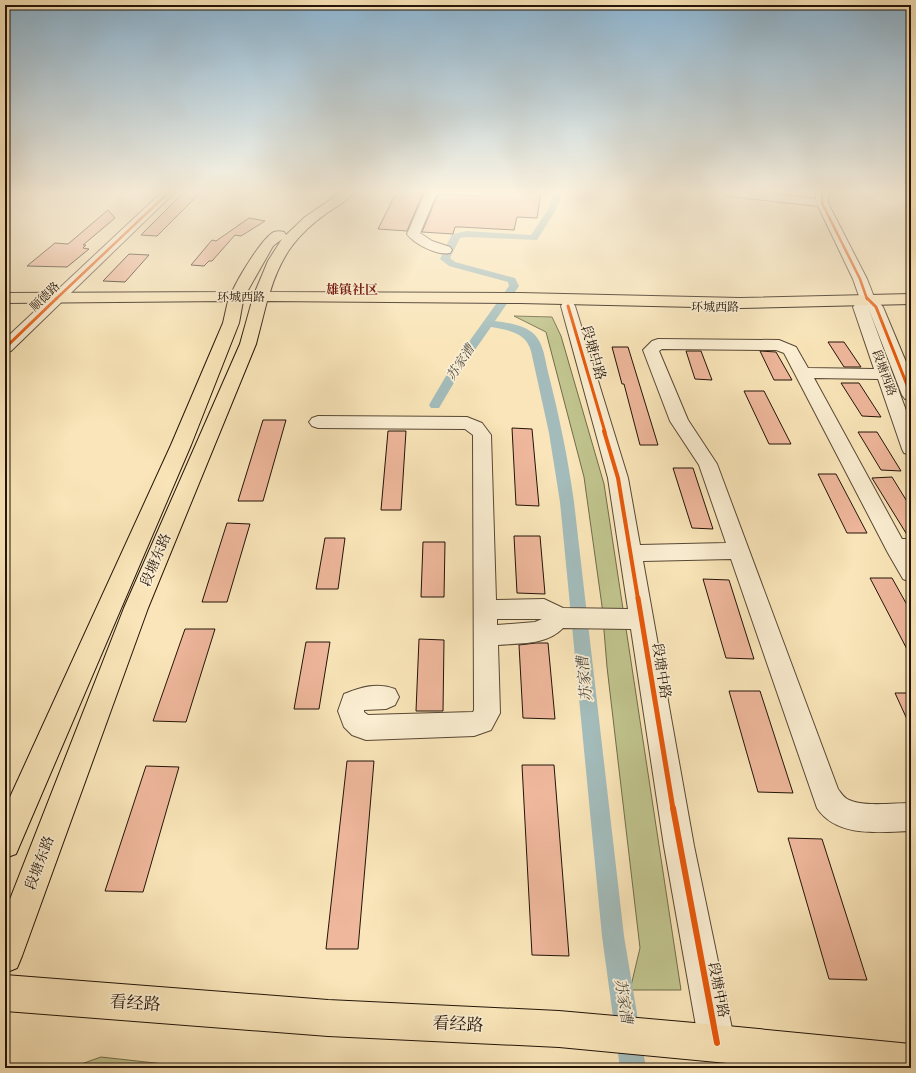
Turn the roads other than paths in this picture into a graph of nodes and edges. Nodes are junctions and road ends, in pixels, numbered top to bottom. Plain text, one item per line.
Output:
1 (106, 243) edge
2 (113, 243) edge
3 (269, 243) edge
4 (286, 243) edge
5 (426, 243) edge
6 (843, 243) edge
7 (445, 250) dead end
8 (268, 278) junction
9 (291, 297) junction
10 (5, 298) edge
11 (911, 299) edge
12 (247, 300) junction
13 (474, 302) junction
14 (520, 302) junction
15 (45, 304) junction
16 (868, 305) junction
17 (568, 306) junction
18 (911, 308) edge
19 (5, 310) edge
20 (5, 334) edge
21 (5, 348) edge
22 (803, 373) junction
23 (884, 374) junction
24 (911, 395) edge
25 (318, 422) dead end
26 (911, 450) edge
27 (904, 547) edge
28 (739, 551) junction
29 (630, 553) junction
30 (911, 573) edge
31 (485, 610) junction
32 (558, 618) junction
33 (641, 619) junction
34 (486, 636) junction
35 (386, 697) dead end
36 (911, 817) edge
37 (5, 843) edge
38 (5, 956) edge
39 (5, 993) edge
40 (717, 1043) junction
41 (911, 1063) edge

1 - 15 street, 顺德路
2 - 15 street, 顺德路
3 - 12 main road, 段塘东路
4 - 8 main road, 段塘东路
5 - 7 street
6 - 16 street
8 - 9 main road
8 - 12 main road, 段塘东路
9 - 12 main road, 环城西路
9 - 13 main road, 环城西路
10 - 15 main road, 环城西路
11 - 16 main road, 环城西路
12 - 13 main road, 环城西路
12 - 15 main road, 环城西路
12 - 37 main road, 段塘东路
12 - 38 main road, 段塘东路
13 - 14 main road
14 - 16 main road, 环城西路
14 - 17 main road, 环城西路
15 - 19 main road, 环城西路
15 - 20 street, 顺德路
15 - 21 street, 顺德路
16 - 17 main road, 环城西路
16 - 18 main road, 环城西路
16 - 23 street, 段塘西路
16 - 24 street
17 - 29 street, 段塘中路
22 - 23 street
22 - 27 street
22 - 28 street
23 - 26 street, 段塘西路
25 - 31 street
27 - 30 street
28 - 29 street
28 - 36 street
29 - 33 street, 段塘中路
31 - 32 street
31 - 34 street
32 - 33 street
32 - 34 street
33 - 40 street, 段塘中路
34 - 35 street
39 - 40 main road, 看经路
40 - 41 main road, 看经路

